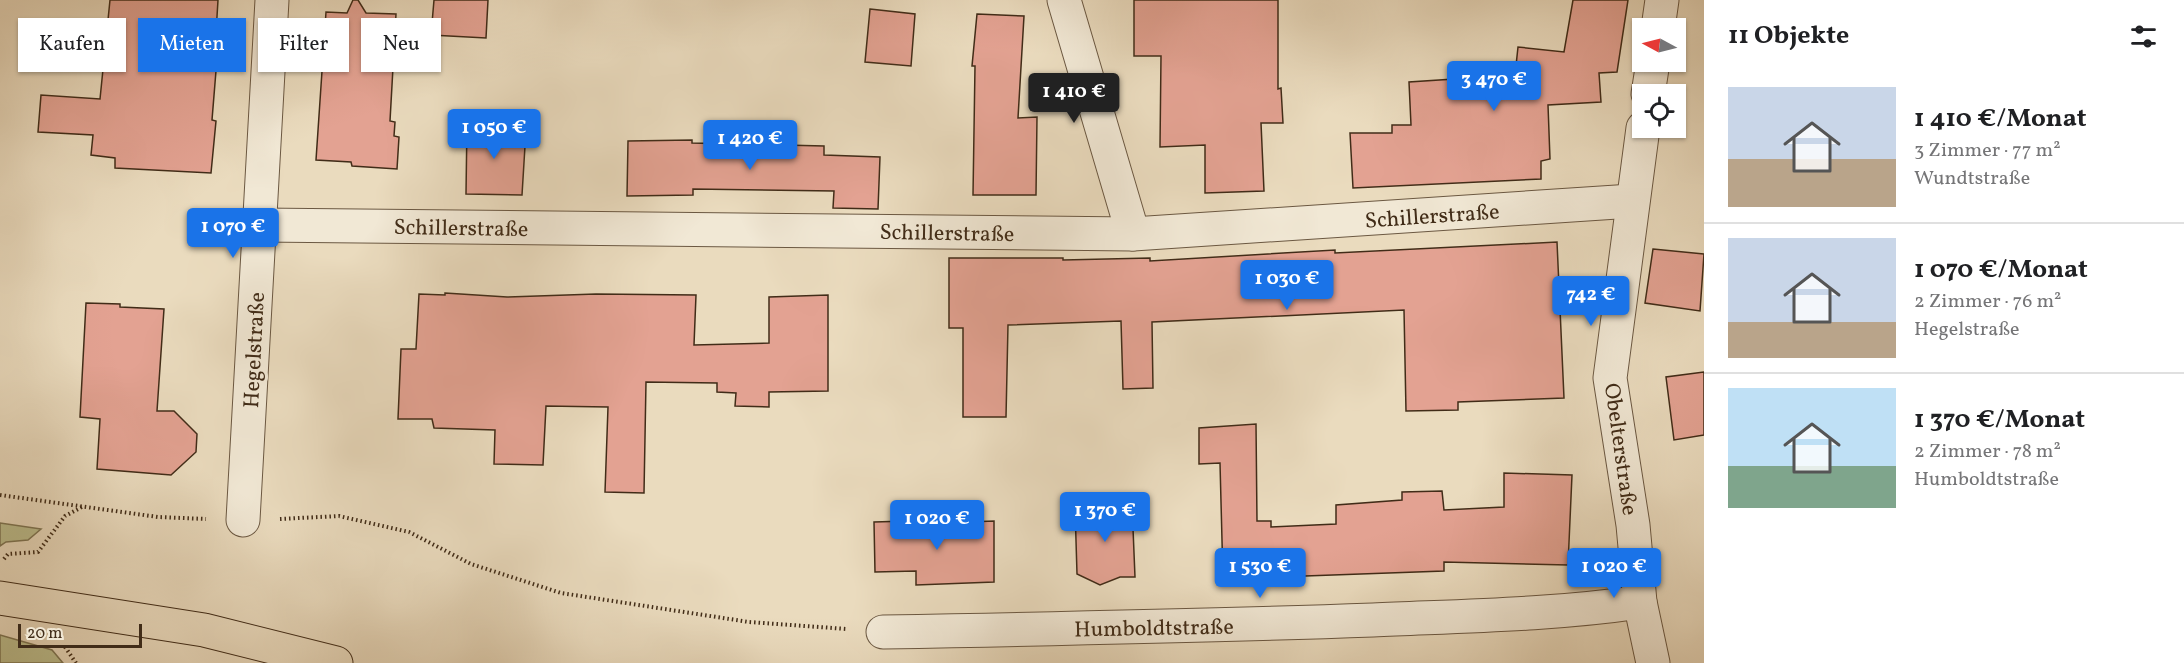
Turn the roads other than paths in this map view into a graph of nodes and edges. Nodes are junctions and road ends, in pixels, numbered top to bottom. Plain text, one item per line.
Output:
1 (272, 0) edge
2 (1064, 0) edge
3 (1662, 0) edge
4 (1659, 18) edge
5 (1641, 138) edge
6 (1632, 201) junction
7 (260, 225) junction
8 (1133, 234) junction
9 (243, 520) road end
10 (0, 598) edge
11 (1640, 602) junction
12 (884, 632) road end
13 (336, 663) edge
14 (1653, 663) edge

1 - 7 street, Hegelstraße
2 - 8 street
3 - 4 street
5 - 6 street, Obelterstraße
6 - 8 street, Schillerstraße
6 - 11 street, Obelterstraße
7 - 8 street, Schillerstraße
7 - 9 street, Hegelstraße
10 - 13 main road
11 - 12 street, Humboldtstraße
11 - 14 street, Obelterstraße

